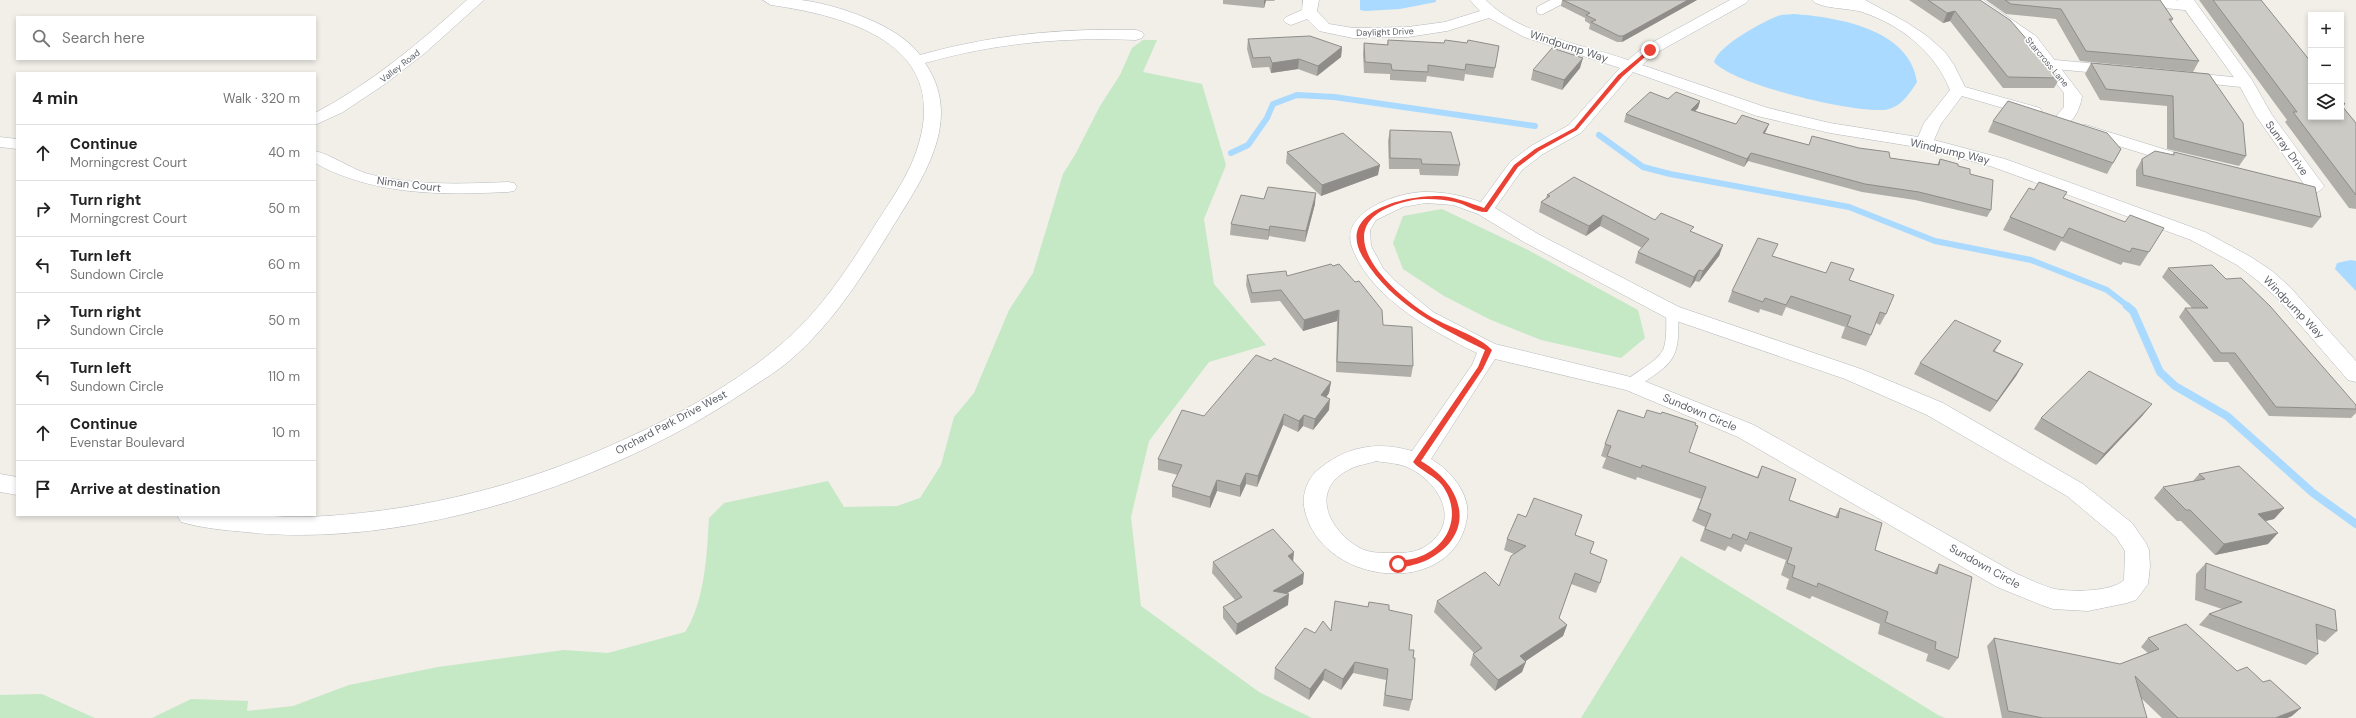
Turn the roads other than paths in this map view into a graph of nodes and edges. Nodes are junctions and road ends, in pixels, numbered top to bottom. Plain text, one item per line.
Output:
1 (476, 0) edge
2 (771, 0) edge
3 (1560, 0) edge
4 (1741, 0) edge
5 (1820, 0) edge
6 (1973, 0) edge
7 (2129, 0) edge
8 (2188, 3) edge
9 (1860, 4) edge
10 (1310, 6) edge
11 (1484, 6) edge
12 (1541, 10) dead end
13 (1291, 20) dead end
14 (1136, 36) dead end
15 (918, 60) junction
16 (2050, 64) junction
17 (1630, 66) junction
18 (2111, 70) edge
19 (2191, 77) edge
20 (2246, 83) junction
21 (1958, 90) junction
22 (316, 119) edge
23 (2061, 121) junction
24 (0, 142) edge
25 (1924, 143) junction
26 (16, 144) edge
27 (316, 156) edge
28 (2194, 164) edge
29 (2270, 181) edge
30 (508, 187) dead end
31 (1485, 210) junction
32 (1672, 312) junction
33 (1489, 350) junction
34 (2356, 375) edge
35 (1631, 384) junction
36 (1417, 462) junction
37 (0, 483) edge
38 (16, 486) edge
39 (195, 516) edge

1 - 22 street, Valley Road
2 - 15 street
3 - 12 lane
4 - 17 street
5 - 9 street
6 - 16 street, Starcross Lane
7 - 8 lane
8 - 20 street, Sunray Drive
9 - 21 street
10 - 11 street, Daylight Drive
10 - 13 street, Daylight Drive
11 - 17 street, Windpump Way
14 - 15 street
15 - 39 street, Orchard Park Drive West
16 - 18 lane
16 - 23 street, Starcross Lane
17 - 25 street, Windpump Way
17 - 31 street
19 - 20 lane
20 - 29 street, Sunray Drive
21 - 23 street
21 - 25 street
23 - 28 street
24 - 26 street
25 - 34 street, Windpump Way
27 - 30 street, Niman Court
31 - 32 street, Sundown Circle
31 - 33 street, Sundown Circle
32 - 35 lane
32 - 35 street, Sundown Circle
33 - 35 street, Sundown Circle
33 - 36 street
36 - 36 street
37 - 38 street

